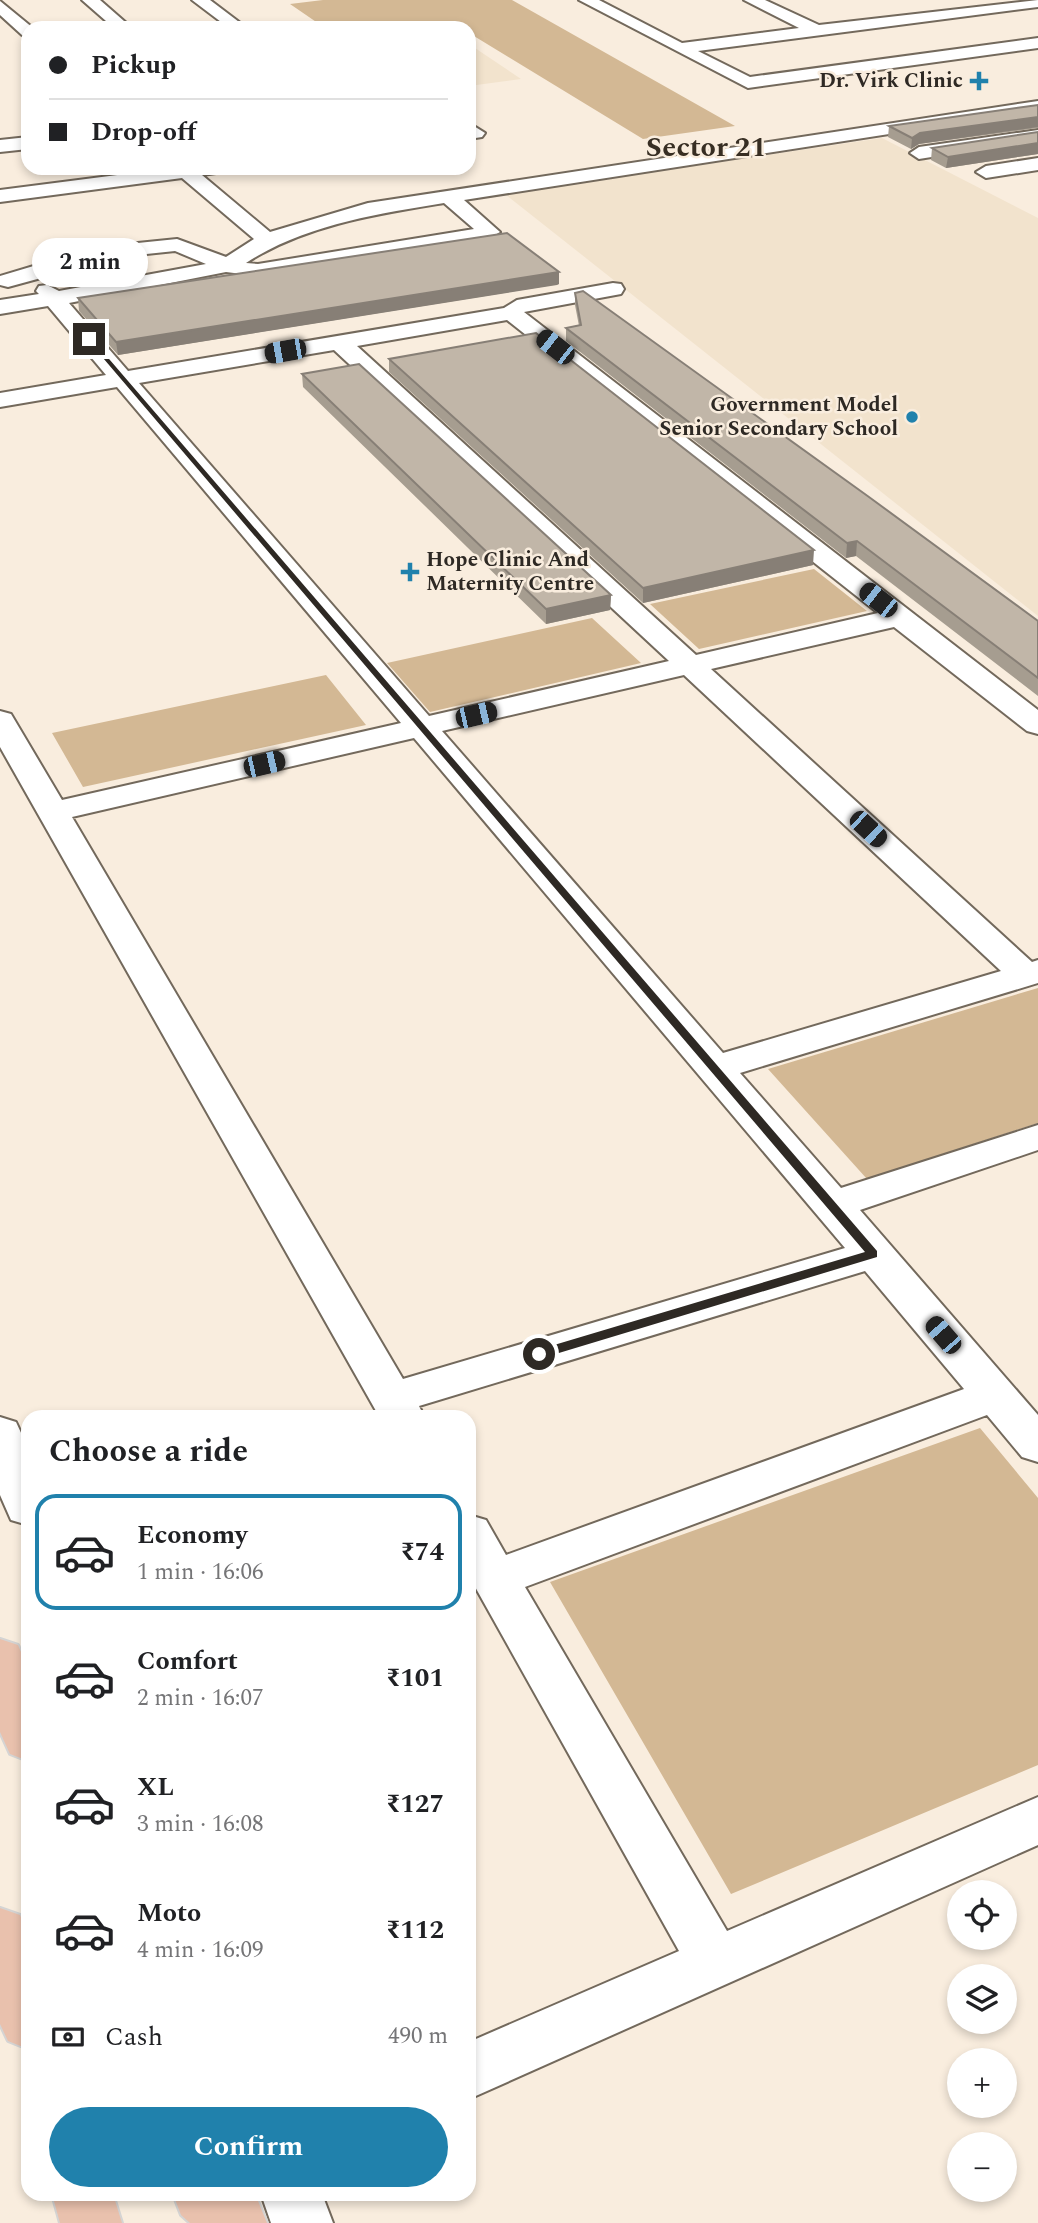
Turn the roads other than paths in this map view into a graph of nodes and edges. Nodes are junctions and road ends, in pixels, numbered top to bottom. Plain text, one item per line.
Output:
1 (90, 0) edge
2 (200, 0) edge
3 (587, 0) edge
4 (752, 0) edge
5 (956, 0) edge
6 (1038, 2) edge
7 (0, 6) edge
8 (980, 10) junction
9 (116, 21) edge
10 (229, 21) edge
11 (21, 25) edge
12 (0, 29) edge
13 (21, 29) edge
14 (816, 30) junction
15 (1035, 36) edge
16 (680, 48) junction
17 (704, 60) junction
18 (1038, 97) edge
19 (1038, 106) edge
20 (1038, 135) edge
21 (21, 144) edge
22 (0, 146) edge
23 (919, 153) edge
24 (1036, 165) edge
25 (986, 172) edge
26 (149, 175) edge
27 (190, 175) edge
28 (0, 196) edge
29 (450, 198) junction
30 (262, 236) junction
31 (203, 257) junction
32 (227, 266) junction
33 (0, 282) edge
34 (613, 289) dead end
35 (51, 295) junction
36 (0, 298) edge
37 (0, 307) edge
38 (512, 313) junction
39 (339, 342) junction
40 (123, 379) junction
41 (0, 400) edge
42 (899, 617) junction
43 (690, 665) junction
44 (0, 720) edge
45 (1038, 725) edge
46 (422, 728) junction
47 (53, 813) junction
48 (1032, 973) edge
49 (715, 1068) junction
50 (1038, 1138) edge
51 (832, 1205) junction
52 (873, 1254) junction
53 (995, 1395) junction
54 (398, 1408) edge
55 (0, 1434) edge
56 (1038, 1445) edge
57 (21, 1489) edge
58 (476, 1545) edge
59 (495, 1578) junction
60 (0, 1659) edge
61 (21, 1719) edge
62 (1038, 1820) edge
63 (0, 1933) edge
64 (715, 1963) junction
65 (21, 2000) edge
66 (476, 2068) edge
67 (84, 2201) edge
68 (189, 2201) edge
69 (211, 2201) edge
70 (294, 2201) edge
71 (91, 2223) edge
72 (197, 2223) edge
73 (236, 2223) edge
74 (302, 2223) edge

1 - 9 street
2 - 10 street
3 - 16 street
4 - 14 street
5 - 8 street
6 - 8 street
7 - 11 street
8 - 14 street
8 - 17 street
12 - 13 street
14 - 16 street
15 - 17 street
16 - 17 street
18 - 30 street
19 - 29 street
20 - 23 street
21 - 22 street
24 - 25 street
26 - 28 street
27 - 30 street
29 - 30 street
29 - 32 street
30 - 31 street
30 - 32 street
31 - 32 street
31 - 33 street
31 - 35 street
32 - 35 street
34 - 38 street
35 - 36 street
35 - 37 street
35 - 40 street
38 - 39 street
38 - 42 street
39 - 40 street
39 - 43 street
40 - 41 street
40 - 46 street
42 - 43 street
42 - 45 street
43 - 46 street
43 - 48 street
44 - 47 street
46 - 47 street
46 - 49 street
47 - 54 street
48 - 49 street
49 - 51 street
50 - 51 street
51 - 52 street
52 - 53 street
52 - 54 street
53 - 56 street
53 - 59 street
55 - 57 street
58 - 59 street
59 - 64 street
60 - 61 main road
62 - 64 street
63 - 65 main road
64 - 66 street
67 - 71 main road
68 - 72 main road
69 - 73 main road
70 - 74 street

